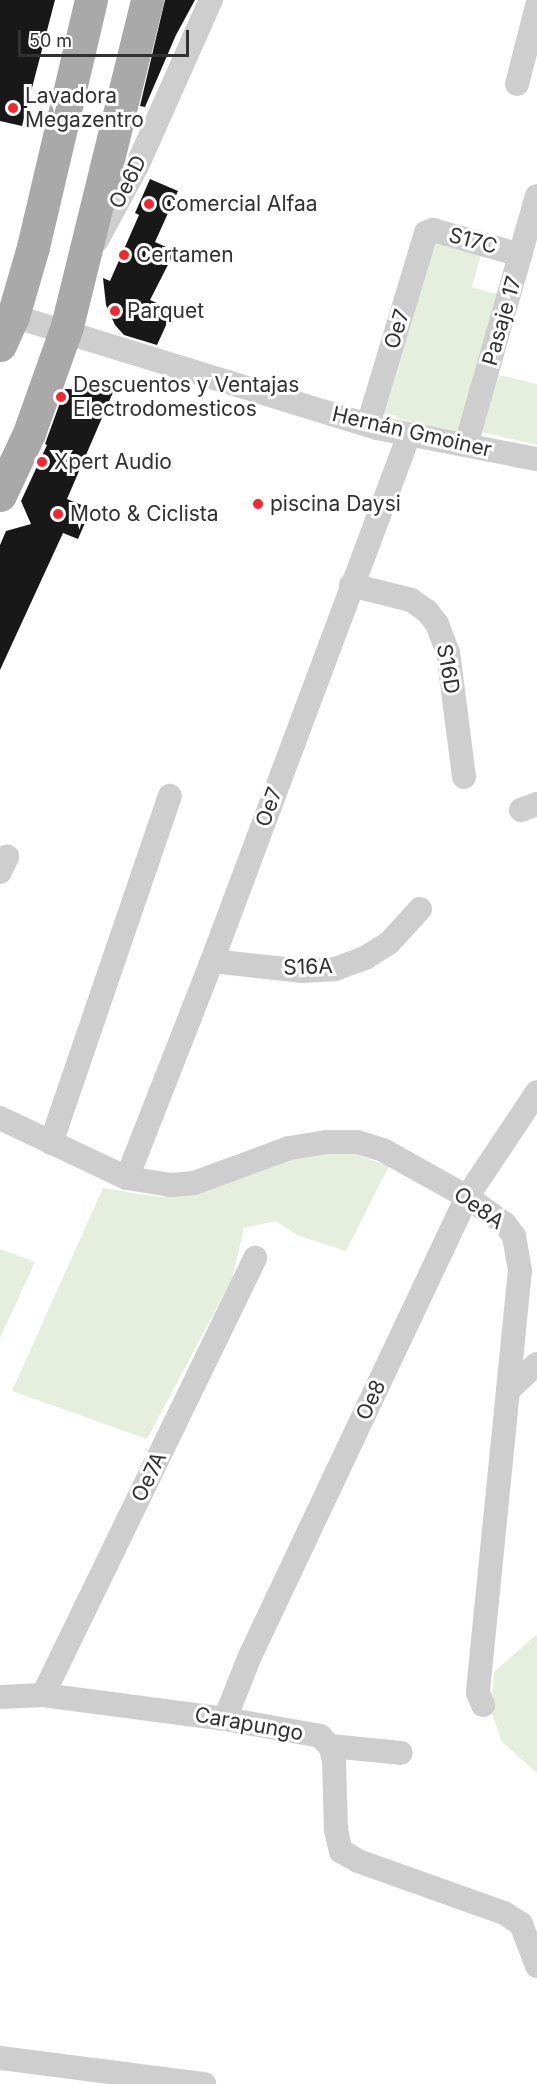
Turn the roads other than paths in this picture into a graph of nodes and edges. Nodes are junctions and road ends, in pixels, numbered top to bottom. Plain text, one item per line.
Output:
1 (92, 0) edge
2 (147, 0) edge
3 (211, 0) edge
4 (537, 6) edge
5 (517, 84) dead end
6 (537, 196) edge
7 (426, 233) joint
8 (520, 255) junction
9 (85, 263) junction
10 (6, 331) edge
11 (65, 333) junction
12 (368, 425) junction
13 (409, 435) junction
14 (466, 446) junction
15 (537, 459) edge
16 (0, 495) edge
17 (351, 585) junction
18 (464, 777) dead end
19 (170, 796) dead end
20 (420, 909) dead end
21 (212, 962) junction
22 (537, 1092) edge
23 (0, 1119) edge
24 (51, 1143) junction
25 (127, 1178) junction
26 (467, 1197) junction
27 (255, 1258) dead end
28 (537, 1364) edge
29 (508, 1390) junction
30 (44, 1695) junction
31 (0, 1697) edge
32 (483, 1705) dead end
33 (225, 1719) junction
34 (330, 1746) junction
35 (401, 1753) dead end
36 (537, 1966) edge
37 (0, 2058) edge
38 (143, 2079) edge
39 (204, 2084) edge

1 - 10 main road
2 - 9 main road
3 - 9 street, Oe6D
4 - 5 street
6 - 8 street, Pasaje 17
7 - 8 street, S17C
7 - 12 street, Oe7
8 - 14 street, Pasaje 17
9 - 11 main road
10 - 11 street, Hernán Gmoiner
11 - 12 street, Hernán Gmoiner
11 - 16 main road
12 - 13 street, Hernán Gmoiner
13 - 14 street, Hernán Gmoiner
13 - 17 street, Oe7
14 - 15 street, Hernán Gmoiner
17 - 18 street, S16D
17 - 21 street, Oe7
19 - 24 street
20 - 21 street, S16A
21 - 25 street, Oe7
22 - 26 street, Oe8
23 - 24 street, Oe8A
24 - 25 street, Oe8A
25 - 26 street, Oe8A
26 - 29 street, Oe8A
26 - 33 street, Oe8
27 - 30 street, Oe7A
28 - 29 street
29 - 32 street, Oe8A
30 - 31 street, Carapungo
30 - 33 street, Carapungo
33 - 34 street, Carapungo
34 - 35 street
34 - 36 street, Carapungo
37 - 38 street
38 - 39 street

